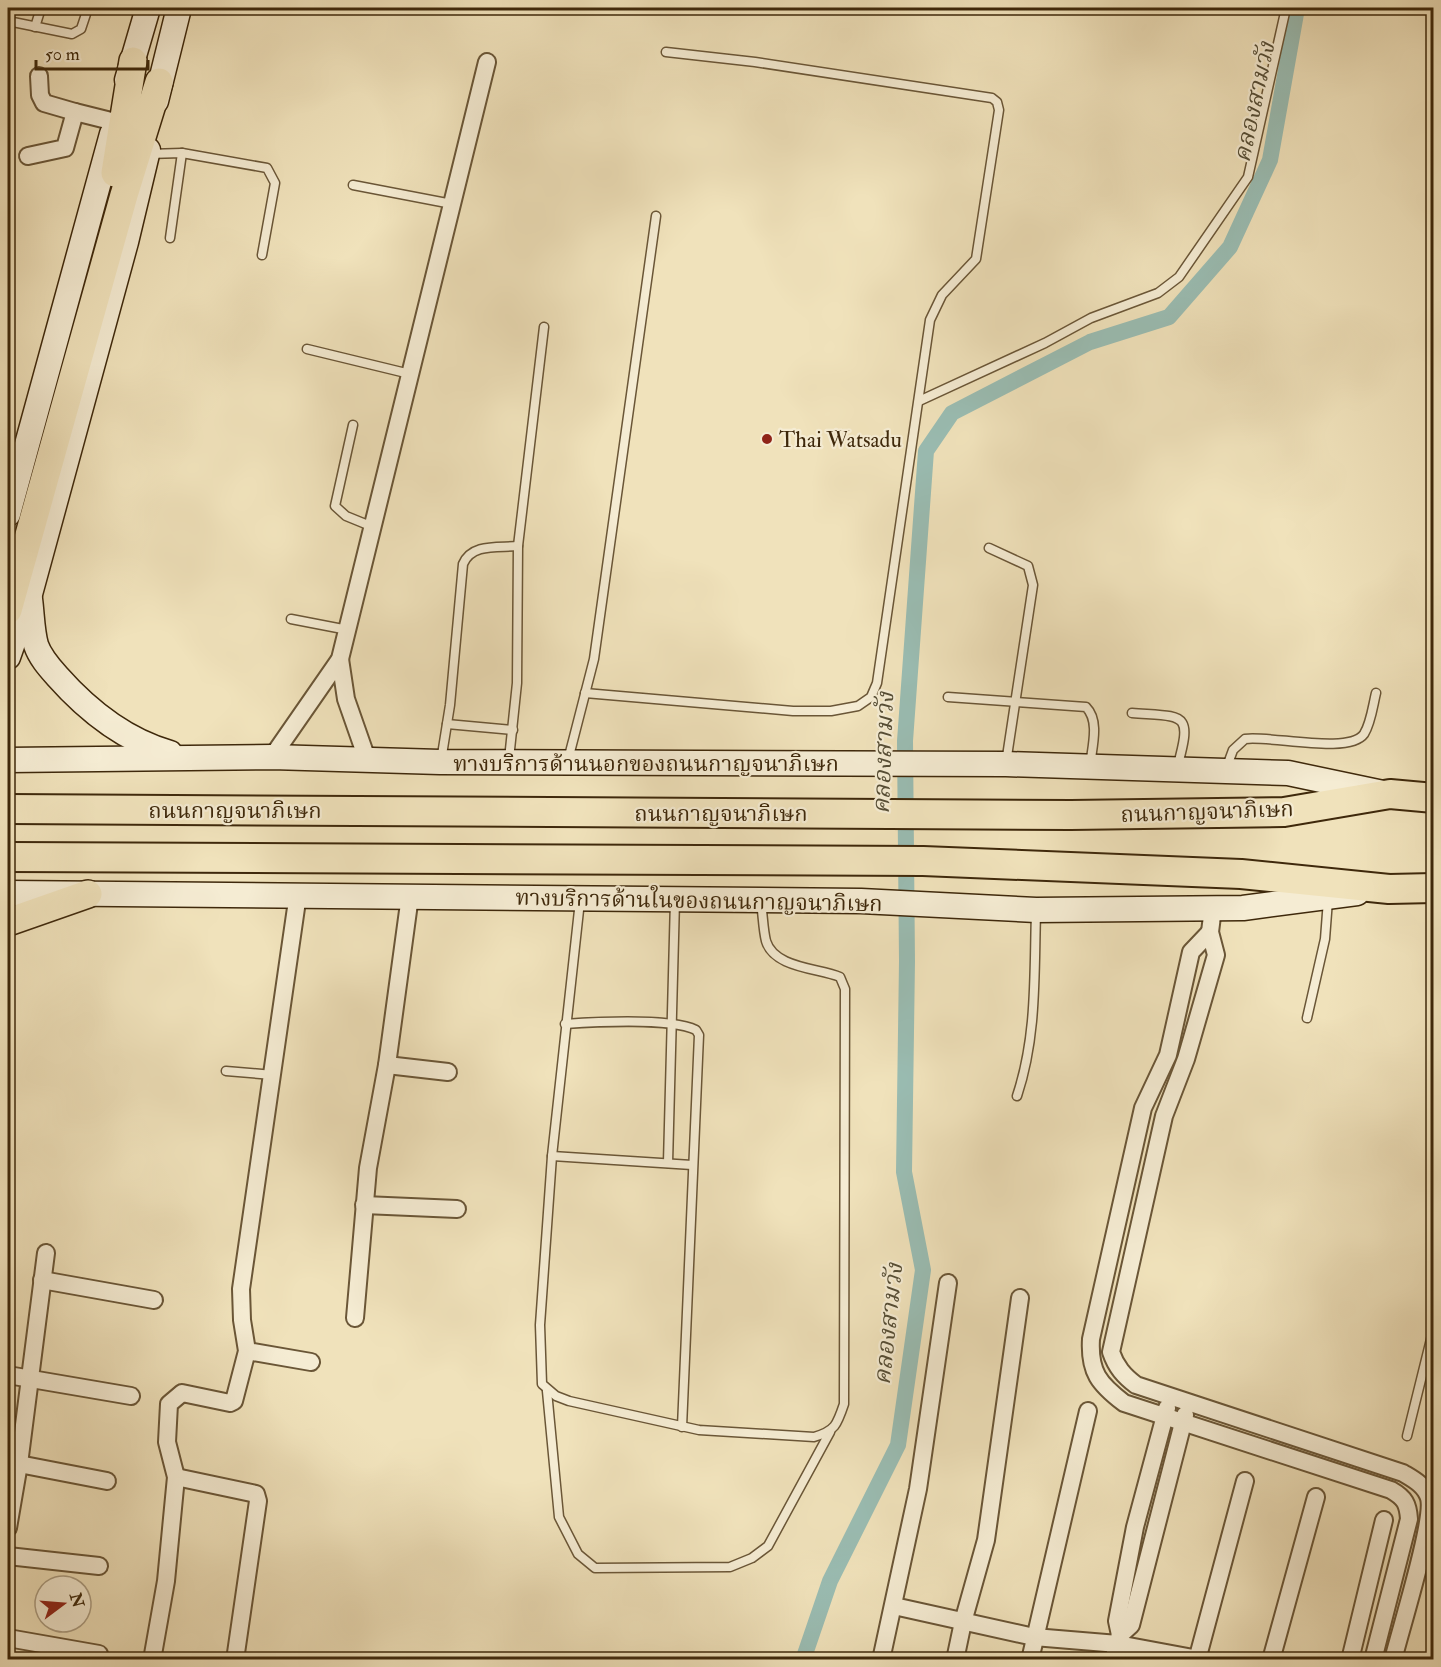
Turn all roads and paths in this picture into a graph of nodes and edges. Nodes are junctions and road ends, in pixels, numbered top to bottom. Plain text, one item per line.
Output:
1 (41, 8) edge
2 (88, 8) edge
3 (148, 8) edge
4 (179, 8) edge
5 (1286, 8) edge
6 (8, 21) edge
7 (36, 27) junction
8 (666, 52) dead end
9 (133, 62) junction
10 (488, 62) dead end
11 (39, 76) dead end
12 (159, 82) junction
13 (75, 112) junction
14 (115, 122) junction
15 (182, 153) junction
16 (148, 154) junction
17 (28, 156) dead end
18 (353, 185) dead end
19 (452, 204) junction
20 (656, 216) dead end
21 (170, 238) dead end
22 (262, 255) dead end
23 (544, 327) dead end
24 (307, 349) dead end
25 (410, 374) junction
26 (919, 401) junction
27 (353, 425) dead end
28 (55, 427) junction
29 (14, 470) edge
30 (8, 514) edge
31 (373, 527) junction
32 (518, 546) junction
33 (988, 548) dead end
34 (8, 573) edge
35 (30, 594) junction
36 (8, 610) edge
37 (291, 619) dead end
38 (348, 630) junction
39 (8, 657) edge
40 (340, 659) junction
41 (585, 693) junction
42 (1376, 693) dead end
43 (948, 697) dead end
44 (1017, 701) junction
45 (1131, 713) dead end
46 (447, 724) junction
47 (513, 730) junction
48 (187, 758) junction
49 (272, 758) junction
50 (367, 759) junction
51 (8, 760) edge
52 (509, 760) junction
53 (441, 762) junction
54 (567, 763) junction
55 (1006, 764) junction
56 (1090, 766) junction
57 (1177, 768) junction
58 (1226, 770) junction
59 (1390, 794) junction
60 (1434, 798) edge
61 (8, 808) edge
62 (8, 857) edge
63 (1434, 888) edge
64 (1389, 889) junction
65 (8, 893) edge
66 (88, 894) junction
67 (298, 894) junction
68 (410, 896) junction
69 (1328, 897) junction
70 (580, 899) junction
71 (761, 899) junction
72 (675, 900) junction
73 (1213, 908) junction
74 (1036, 910) junction
75 (8, 922) edge
76 (1210, 932) junction
77 (1181, 999) junction
78 (1202, 1003) junction
79 (1307, 1018) dead end
80 (565, 1024) junction
81 (673, 1025) junction
82 (387, 1065) junction
83 (226, 1071) dead end
84 (448, 1072) dead end
85 (273, 1076) junction
86 (1017, 1096) dead end
87 (1137, 1136) junction
88 (1158, 1140) junction
89 (552, 1156) junction
90 (668, 1163) junction
91 (692, 1165) junction
92 (364, 1205) junction
93 (458, 1209) dead end
94 (46, 1253) dead end
95 (42, 1280) junction
96 (948, 1283) dead end
97 (1020, 1298) dead end
98 (154, 1300) dead end
99 (355, 1318) dead end
100 (1434, 1327) edge
101 (248, 1351) junction
102 (311, 1362) dead end
103 (8, 1375) edge
104 (30, 1378) junction
105 (548, 1391) junction
106 (131, 1396) dead end
107 (1170, 1398) junction
108 (1189, 1401) junction
109 (1088, 1411) dead end
110 (1164, 1417) junction
111 (1183, 1423) junction
112 (682, 1426) junction
113 (830, 1432) junction
114 (1407, 1436) dead end
115 (19, 1464) junction
116 (176, 1477) junction
117 (107, 1481) dead end
118 (1245, 1481) dead end
119 (1316, 1497) dead end
120 (1384, 1520) dead end
121 (8, 1528) edge
122 (8, 1556) edge
123 (99, 1566) dead end
124 (894, 1606) junction
125 (963, 1622) junction
126 (1034, 1637) junction
127 (8, 1638) edge
128 (1117, 1646) edge
129 (99, 1654) dead end
130 (152, 1659) edge
131 (235, 1659) edge
132 (881, 1659) edge
133 (956, 1659) edge
134 (1030, 1659) edge
135 (1199, 1659) edge
136 (1271, 1659) edge
137 (1350, 1659) edge
138 (1372, 1659) edge
139 (1393, 1659) edge

1 - 7 lane
2 - 7 lane
3 - 9 main road
4 - 12 main road
5 - 26 lane
6 - 7 lane
8 - 26 lane
9 - 14 main road
9 - 28 main road
10 - 19 street
11 - 13 street
12 - 16 main road
12 - 28 main road
13 - 14 street
13 - 17 street
14 - 29 main road
15 - 16 lane
15 - 21 lane
15 - 22 lane
16 - 35 main road
18 - 19 lane
19 - 25 street
20 - 41 lane
23 - 32 lane
24 - 25 lane
25 - 31 street
26 - 41 lane
27 - 31 lane
28 - 34 main road
28 - 36 main road
29 - 30 main road
31 - 38 street
32 - 46 lane
32 - 47 lane
33 - 44 lane
35 - 39 main road
35 - 48 main road
37 - 38 lane
38 - 40 street
40 - 49 street
40 - 50 street
41 - 54 lane
42 - 58 lane
43 - 44 lane
44 - 55 lane
44 - 56 lane
45 - 57 lane
46 - 47 lane
46 - 53 lane
47 - 52 lane
48 - 49 main road, ทางบริการด้านนอกของถนนกาญจนาภิเษก
48 - 51 main road, ทางบริการด้านนอกของถนนกาญจนาภิเษก
49 - 50 main road, ทางบริการด้านนอกของถนนกาญจนาภิเษก
50 - 53 main road, ทางบริการด้านนอกของถนนกาญจนาภิเษก
52 - 53 main road, ทางบริการด้านนอกของถนนกาญจนาภิเษก
52 - 54 main road, ทางบริการด้านนอกของถนนกาญจนาภิเษก
54 - 55 main road, ทางบริการด้านนอกของถนนกาญจนาภิเษก
55 - 56 main road, ทางบริการด้านนอกของถนนกาญจนาภิเษก
56 - 57 main road, ทางบริการด้านนอกของถนนกาญจนาภิเษก
57 - 58 main road, ทางบริการด้านนอกของถนนกาญจนาภิเษก
58 - 59 main road, ทางบริการด้านนอกของถนนกาญจนาภิเษก
59 - 60 highway, ถนนกาญจนาภิเษก
59 - 61 highway, ถนนกาญจนาภิเษก
62 - 64 highway
63 - 64 highway
64 - 69 main road, ทางบริการด้านในของถนนกาญจนาภิเษก
65 - 66 main road, ทางบริการด้านในของถนนกาญจนาภิเษก
66 - 67 main road, ทางบริการด้านในของถนนกาญจนาภิเษก
66 - 75 main road
67 - 68 main road, ทางบริการด้านในของถนนกาญจนาภิเษก
67 - 85 street
68 - 70 main road, ทางบริการด้านในของถนนกาญจนาภิเษก
68 - 82 street
69 - 73 main road, ทางบริการด้านในของถนนกาญจนาภิเษก
69 - 79 lane
70 - 72 main road, ทางบริการด้านในของถนนกาญจนาภิเษก
70 - 80 lane
71 - 72 main road, ทางบริการด้านในของถนนกาญจนาภิเษก
71 - 74 main road, ทางบริการด้านในของถนนกาญจนาภิเษก
71 - 113 lane
72 - 81 lane
73 - 74 main road, ทางบริการด้านในของถนนกาญจนาภิเษก
73 - 76 street
74 - 86 lane
76 - 77 street
76 - 78 street
77 - 78 street
77 - 87 street
78 - 88 street
80 - 81 lane
80 - 89 lane
81 - 90 lane
81 - 91 lane
82 - 84 street
82 - 92 street
83 - 85 lane
85 - 101 street
87 - 88 street
87 - 110 street
88 - 107 street
89 - 90 lane
89 - 105 lane
90 - 91 lane
91 - 112 lane
92 - 93 street
92 - 99 street
94 - 95 street
95 - 98 street
95 - 104 street
96 - 124 street
97 - 125 street
100 - 114 lane
101 - 102 street
101 - 116 street
103 - 104 street
104 - 106 street
104 - 115 street
105 - 112 lane
105 - 113 lane
107 - 108 street
107 - 110 street
108 - 111 street
108 - 139 street
109 - 126 street
110 - 111 street
110 - 128 street
111 - 128 street
111 - 138 street
112 - 113 lane
115 - 117 street
115 - 121 street
116 - 130 street
116 - 131 street
118 - 135 street
119 - 136 street
120 - 137 street
122 - 123 street
124 - 125 street
124 - 132 street
125 - 126 street
125 - 133 street
126 - 128 street
126 - 134 street
127 - 129 street
128 - 135 street

